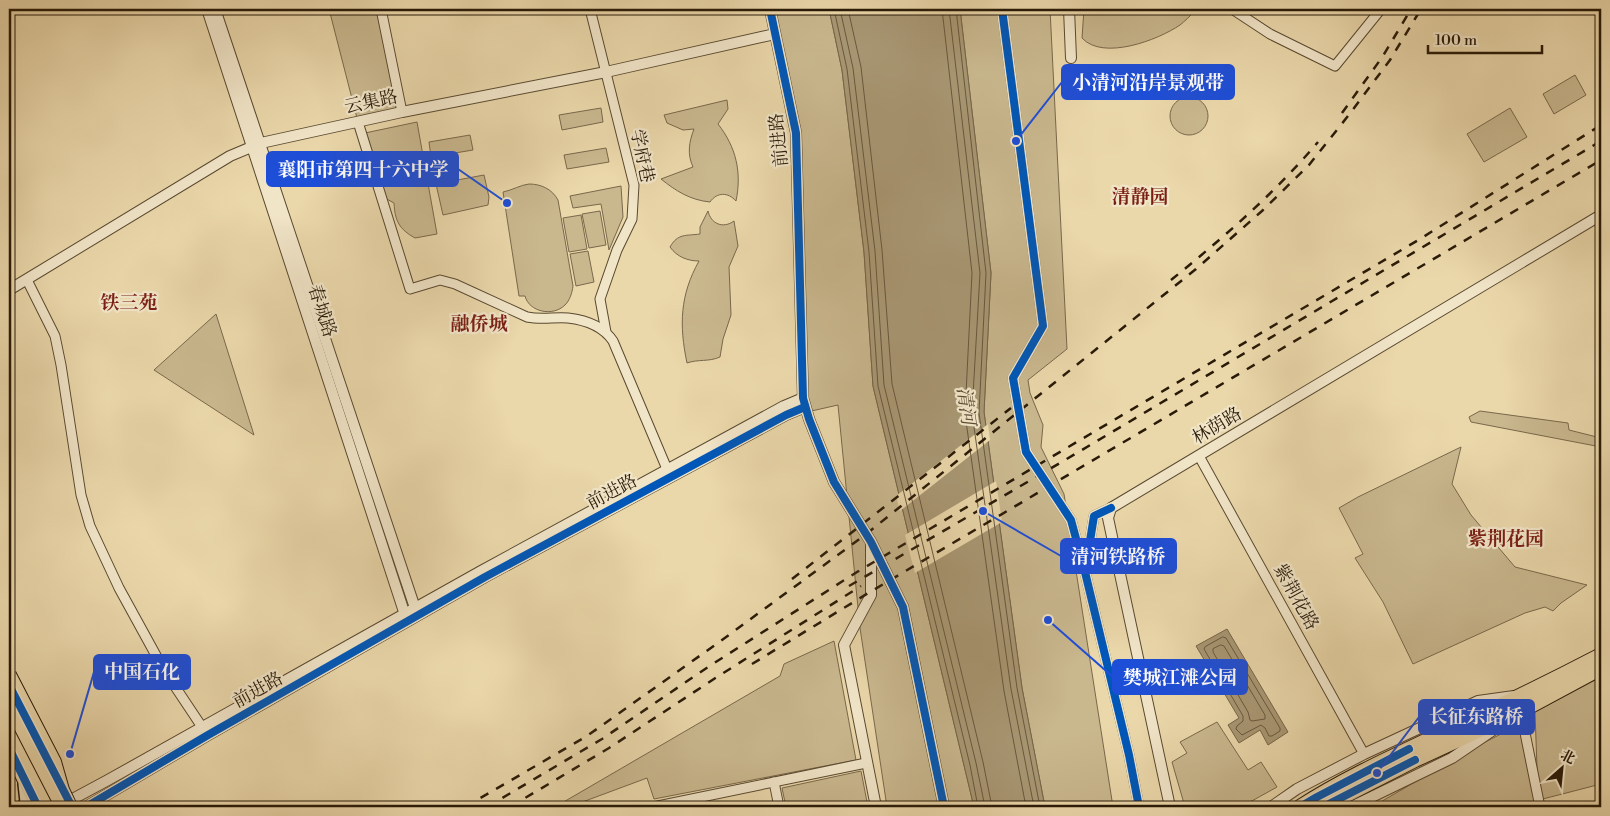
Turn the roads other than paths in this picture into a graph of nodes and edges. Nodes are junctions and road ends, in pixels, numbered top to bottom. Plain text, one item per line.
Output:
1 (207, 9) edge
2 (215, 9) edge
3 (381, 9) edge
4 (590, 9) edge
5 (770, 9) edge
6 (1002, 9) edge
7 (1069, 9) edge
8 (1232, 9) edge
9 (1381, 9) edge
10 (775, 34) junction
11 (1071, 58) dead end
12 (606, 72) junction
13 (402, 112) junction
14 (358, 122) junction
15 (256, 145) junction
16 (1601, 215) edge
17 (27, 280) junction
18 (9, 290) edge
19 (606, 332) junction
20 (803, 375) junction
21 (804, 402) junction
22 (785, 410) junction
23 (809, 419) junction
24 (1199, 456) junction
25 (667, 469) junction
26 (1111, 508) junction
27 (872, 542) junction
28 (1086, 572) junction
29 (416, 613) junction
30 (406, 618) junction
31 (1601, 655) edge
32 (1601, 668) edge
33 (9, 675) edge
34 (9, 685) edge
35 (1527, 694) junction
36 (9, 703) edge
37 (1522, 710) junction
38 (9, 727) edge
39 (205, 731) junction
40 (9, 748) edge
41 (1364, 754) junction
42 (1412, 754) junction
43 (866, 763) junction
44 (22, 775) junction
45 (774, 782) junction
46 (68, 806) edge
47 (22, 807) edge
48 (38, 807) edge
49 (50, 807) edge
50 (56, 807) edge
51 (86, 807) edge
52 (653, 807) edge
53 (779, 807) edge
54 (876, 807) edge
55 (944, 807) edge
56 (1139, 807) edge
57 (1170, 807) edge
58 (1271, 807) edge
59 (1300, 807) edge
60 (1323, 807) edge
61 (1351, 807) edge
62 (1540, 807) edge

1 - 15 street, 春城路
2 - 15 street, 春城路
3 - 13 street
4 - 12 street, 学府巷
5 - 10 street, 前进路
6 - 28 street
7 - 11 street
8 - 9 street
10 - 12 street, 云集路
10 - 20 street, 前进路
12 - 13 street, 云集路
12 - 19 street, 学府巷
13 - 14 street, 云集路
14 - 15 street, 云集路
14 - 19 street
15 - 17 street, 云集路
15 - 29 street, 春城路
15 - 30 street, 春城路
16 - 24 street, 林荫路
17 - 18 street, 云集路
17 - 39 street
19 - 25 street, 学府巷
20 - 21 street, 前进路
20 - 22 street
21 - 22 street, 前进路
21 - 23 street
22 - 23 street
22 - 25 street, 前进路
22 - 29 street, 前进路
23 - 27 street
24 - 26 street, 林荫路
24 - 41 street, 紫荆花路
25 - 29 street, 前进路
26 - 28 street
26 - 57 street
27 - 43 street
27 - 55 street
28 - 56 street
29 - 30 street, 前进路
30 - 39 street, 前进路
31 - 35 main road
32 - 37 main road
33 - 46 main road, bridge
34 - 46 main road
35 - 41 street
35 - 42 main road
36 - 46 main road, bridge
37 - 42 main road
37 - 61 street
37 - 62 street
38 - 49 main road
39 - 46 street, 前进路
39 - 51 street, 前进路
40 - 44 main road
41 - 58 street
42 - 59 main road
42 - 60 main road
43 - 45 street
43 - 54 street
44 - 47 main road
44 - 48 main road
45 - 52 street
45 - 53 street
46 - 50 main road, 前进路

